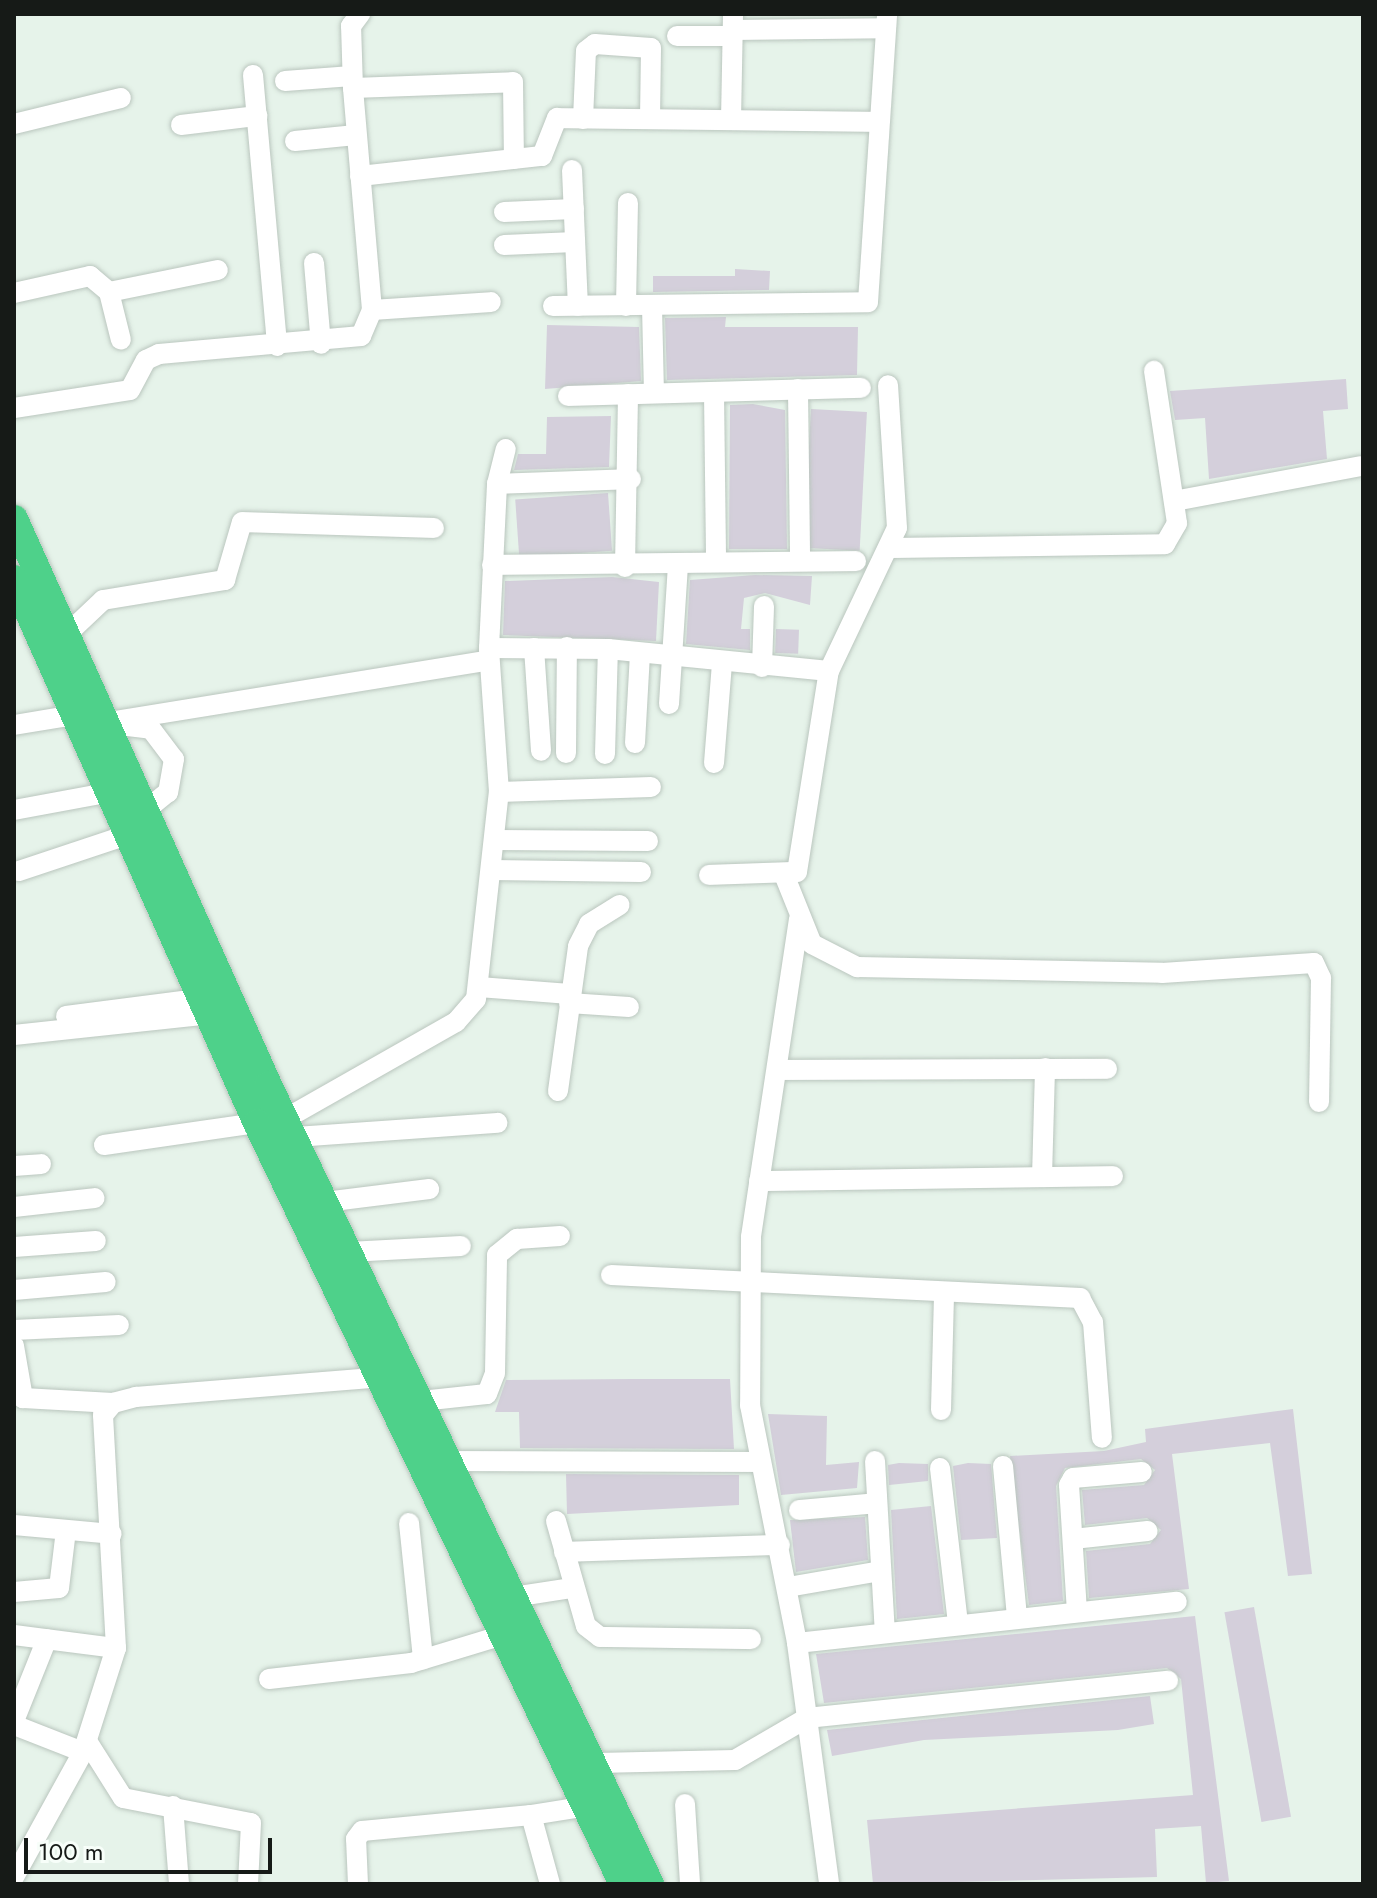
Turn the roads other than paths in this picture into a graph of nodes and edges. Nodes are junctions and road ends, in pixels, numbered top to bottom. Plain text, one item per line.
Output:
1 (360, 14) edge
2 (886, 21) edge
3 (804, 22) edge
4 (732, 27) edge
5 (677, 36) dead end
6 (253, 75) dead end
7 (285, 81) dead end
8 (352, 82) junction
9 (121, 98) dead end
10 (257, 116) junction
11 (583, 119) junction
12 (650, 119) junction
13 (731, 120) junction
14 (877, 122) junction
15 (14, 124) edge
16 (181, 125) dead end
17 (356, 135) junction
18 (295, 141) dead end
19 (514, 159) junction
20 (572, 170) dead end
21 (360, 176) junction
22 (628, 203) dead end
23 (574, 209) junction
24 (504, 212) dead end
25 (575, 242) junction
26 (504, 245) dead end
27 (314, 263) dead end
28 (218, 270) dead end
29 (109, 292) junction
30 (14, 293) edge
31 (491, 302) dead end
32 (553, 306) dead end
33 (578, 306) junction
34 (626, 306) junction
35 (652, 306) junction
36 (372, 310) junction
37 (121, 340) dead end
38 (321, 344) junction
39 (277, 346) junction
40 (1154, 371) dead end
41 (888, 385) dead end
42 (861, 388) dead end
43 (798, 389) junction
44 (714, 392) junction
45 (654, 393) junction
46 (628, 394) junction
47 (568, 396) dead end
48 (14, 408) edge
49 (506, 449) dead end
50 (1361, 466) dead end
51 (631, 479) junction
52 (497, 484) junction
53 (1174, 501) junction
54 (14, 519) edge
55 (434, 528) dead end
56 (892, 548) junction
57 (800, 560) junction
58 (716, 561) junction
59 (856, 561) dead end
60 (678, 564) junction
61 (492, 565) junction
62 (625, 567) junction
63 (14, 579) edge
64 (764, 606) dead end
65 (66, 635) junction
66 (567, 647) junction
67 (534, 648) junction
68 (608, 649) junction
69 (640, 653) junction
70 (489, 654) junction
71 (677, 658) junction
72 (722, 663) junction
73 (762, 667) junction
74 (829, 671) junction
75 (669, 704) dead end
76 (92, 723) junction
77 (14, 725) edge
78 (635, 743) dead end
79 (541, 751) dead end
80 (566, 753) dead end
81 (605, 754) dead end
82 (714, 763) dead end
83 (651, 787) dead end
84 (111, 792) junction
85 (499, 792) junction
86 (14, 810) edge
87 (146, 810) junction
88 (130, 834) junction
89 (494, 840) junction
90 (648, 841) dead end
91 (491, 870) junction
92 (19, 871) dead end
93 (641, 872) dead end
94 (709, 875) dead end
95 (785, 877) junction
96 (619, 905) dead end
97 (799, 919) junction
98 (479, 987) junction
99 (569, 999) junction
100 (207, 1006) junction
101 (629, 1007) dead end
102 (14, 1023) edge
103 (14, 1035) edge
104 (1045, 1068) junction
105 (1107, 1069) dead end
106 (780, 1070) junction
107 (558, 1091) dead end
108 (1319, 1102) dead end
109 (497, 1123) dead end
110 (276, 1129) junction
111 (104, 1145) dead end
112 (41, 1164) dead end
113 (14, 1166) edge
114 (1113, 1176) dead end
115 (1042, 1177) junction
116 (759, 1181) junction
117 (429, 1189) dead end
118 (95, 1198) dead end
119 (325, 1202) junction
120 (14, 1207) edge
121 (560, 1236) dead end
122 (96, 1241) dead end
123 (461, 1246) dead end
124 (14, 1247) edge
125 (349, 1252) junction
126 (611, 1275) dead end
127 (106, 1282) dead end
128 (748, 1282) junction
129 (14, 1290) edge
130 (944, 1292) junction
131 (119, 1325) dead end
132 (14, 1330) edge
133 (14, 1346) edge
134 (382, 1377) junction
135 (421, 1401) junction
136 (113, 1403) junction
137 (941, 1410) dead end
138 (1102, 1438) dead end
139 (450, 1461) junction
140 (875, 1461) dead end
141 (759, 1462) junction
142 (1003, 1466) dead end
143 (940, 1468) dead end
144 (1142, 1472) dead end
145 (877, 1503) junction
146 (799, 1510) dead end
147 (556, 1521) dead end
148 (409, 1523) dead end
149 (14, 1525) edge
150 (66, 1530) junction
151 (1148, 1531) dead end
152 (112, 1534) junction
153 (1073, 1539) junction
154 (780, 1545) junction
155 (564, 1552) junction
156 (881, 1571) junction
157 (788, 1587) junction
158 (572, 1588) junction
159 (14, 1592) edge
160 (513, 1597) junction
161 (1177, 1602) dead end
162 (1077, 1612) junction
163 (1017, 1617) junction
164 (958, 1623) junction
165 (516, 1631) junction
166 (885, 1633) junction
167 (14, 1635) edge
168 (47, 1639) junction
169 (751, 1639) dead end
170 (797, 1643) junction
171 (116, 1648) junction
172 (423, 1659) junction
173 (269, 1679) dead end
174 (1168, 1681) dead end
175 (807, 1718) junction
176 (14, 1723) edge
177 (85, 1746) junction
178 (596, 1763) junction
179 (685, 1804) dead end
180 (173, 1806) junction
181 (588, 1806) junction
182 (531, 1815) junction
183 (14, 1877) edge
184 (179, 1884) edge
185 (248, 1884) edge
186 (358, 1884) edge
187 (550, 1884) edge
188 (623, 1884) edge
189 (650, 1884) edge
190 (690, 1884) edge
191 (829, 1884) edge

1 - 8 street
2 - 3 street
2 - 14 street
3 - 4 street
4 - 5 street
4 - 13 street
6 - 10 street
7 - 8 street
8 - 17 street
8 - 19 street
9 - 15 street
10 - 16 street
10 - 39 street
11 - 12 street
11 - 12 street
11 - 19 street
12 - 13 street
13 - 14 street
14 - 35 street
17 - 18 street
17 - 21 street
19 - 21 street
20 - 23 street
21 - 36 street
22 - 34 street
23 - 24 street
23 - 25 street
25 - 26 street
25 - 33 street
27 - 38 street
28 - 29 street
29 - 30 street
29 - 37 street
31 - 36 street
32 - 33 street
33 - 34 street
34 - 35 street
35 - 45 street
36 - 38 street
38 - 39 street
39 - 48 street
40 - 53 street
41 - 56 street
42 - 43 street
43 - 44 street
43 - 57 street
44 - 45 street
44 - 58 street
45 - 46 street
46 - 47 street
46 - 51 street
49 - 52 street
50 - 53 street
51 - 52 street
51 - 62 street
52 - 61 street
53 - 56 street
54 - 65 highway
55 - 65 street
56 - 74 street
57 - 58 street
57 - 59 street
58 - 60 street
60 - 62 street
60 - 71 street
61 - 62 street
61 - 70 street
63 - 76 highway
64 - 73 street
65 - 76 highway
66 - 67 street
66 - 68 street
66 - 80 street
67 - 70 street
67 - 79 street
68 - 69 street
68 - 81 street
69 - 71 street
69 - 78 street
70 - 76 street
70 - 85 street
71 - 72 street
71 - 75 street
72 - 73 street
72 - 82 street
73 - 74 street
74 - 95 street
76 - 77 street
76 - 84 highway
76 - 87 highway
76 - 87 street
83 - 85 street
84 - 86 street
84 - 88 highway
85 - 89 street
87 - 110 highway
88 - 92 street
88 - 100 highway
89 - 90 street
89 - 91 street
91 - 93 street
91 - 98 street
94 - 95 street
95 - 97 street
96 - 99 street
97 - 106 street
97 - 108 street
98 - 99 street
98 - 110 street
99 - 101 street
99 - 107 street
100 - 102 street
100 - 103 street
100 - 110 highway
104 - 105 street
104 - 106 street
104 - 115 street
106 - 116 street
109 - 110 street
110 - 111 street
110 - 119 highway
110 - 134 highway
112 - 113 street
114 - 115 street
115 - 116 street
116 - 128 street
117 - 119 street
118 - 120 street
119 - 125 highway
121 - 135 street
122 - 124 street
123 - 125 street
125 - 135 highway
126 - 128 street
127 - 129 street
128 - 130 street
128 - 141 street
130 - 137 street
130 - 138 street
131 - 132 street
133 - 136 street
134 - 136 street
134 - 165 highway
135 - 139 highway
136 - 152 street
139 - 141 street
139 - 160 highway
140 - 145 street
141 - 154 street
142 - 163 street
143 - 164 street
144 - 153 street
145 - 146 street
145 - 156 street
147 - 155 street
148 - 172 street
149 - 150 street
150 - 152 street
150 - 159 street
151 - 153 street
152 - 171 street
153 - 162 street
154 - 155 street
154 - 157 street
155 - 158 street
156 - 157 street
156 - 166 street
157 - 170 street
158 - 160 street
158 - 169 street
160 - 165 highway
161 - 162 street
162 - 163 street
163 - 164 street
164 - 166 street
165 - 172 street
165 - 178 highway
165 - 181 highway
166 - 170 street
167 - 168 street
168 - 171 street
168 - 176 street
170 - 175 street
171 - 177 street
172 - 173 street
174 - 175 street
175 - 178 street
175 - 191 street
176 - 177 street
177 - 180 street
177 - 183 street
178 - 189 highway
179 - 190 street
180 - 184 street
180 - 185 street
181 - 182 street
181 - 188 highway
182 - 186 street
182 - 187 street

